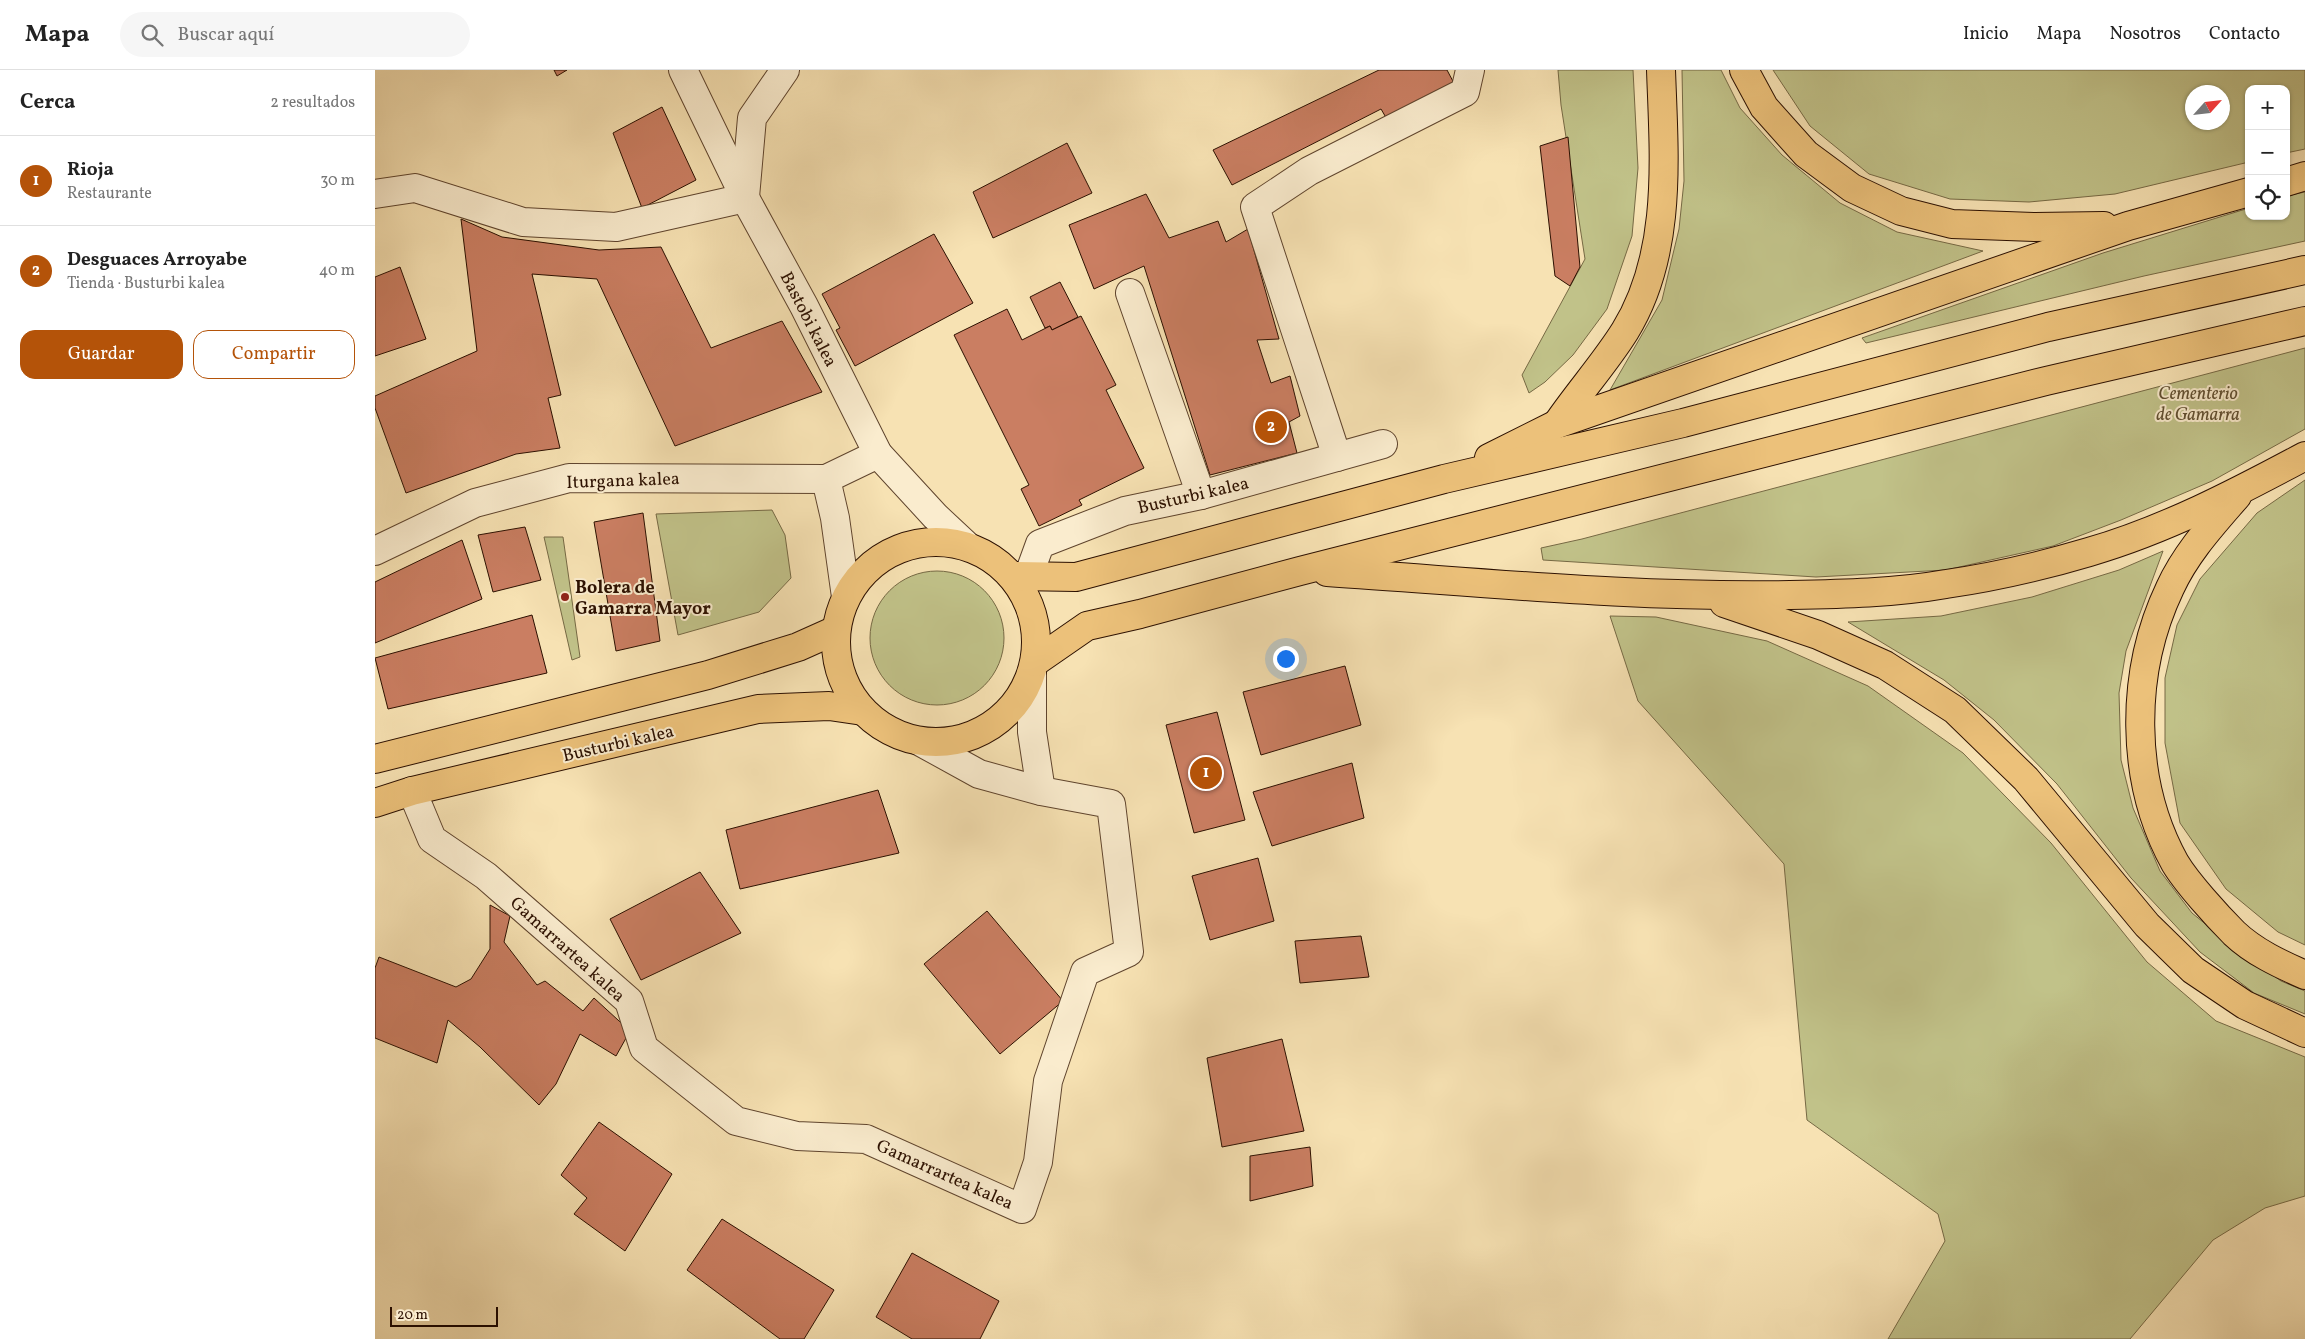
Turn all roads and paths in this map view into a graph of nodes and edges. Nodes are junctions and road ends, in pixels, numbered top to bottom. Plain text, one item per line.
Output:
1 (683, 70) edge
2 (785, 70) edge
3 (1470, 70) edge
4 (1661, 70) edge
5 (1743, 70) edge
6 (2305, 176) edge
7 (2290, 181) edge
8 (2245, 193) edge
9 (375, 194) edge
10 (745, 198) junction
11 (2128, 226) junction
12 (2305, 270) edge
13 (1130, 293) dead end
14 (2305, 321) edge
15 (1557, 424) junction
16 (1383, 444) dead end
17 (878, 454) junction
18 (2305, 456) edge
19 (1337, 457) junction
20 (826, 480) junction
21 (1444, 480) junction
22 (2243, 490) junction
23 (1201, 495) junction
24 (966, 546) junction
25 (375, 551) edge
26 (1300, 571) junction
27 (1020, 576) junction
28 (846, 596) junction
29 (1706, 596) junction
30 (836, 630) junction
31 (1033, 668) junction
32 (863, 711) junction
33 (919, 741) junction
34 (375, 759) edge
35 (412, 791) junction
36 (1041, 791) junction
37 (375, 803) edge
38 (2305, 976) edge
39 (2305, 1033) edge

1 - 10 street, Bastobi kalea
2 - 10 street
3 - 19 street
4 - 15 highway
5 - 11 highway
6 - 7 highway
8 - 11 highway
9 - 10 street
10 - 17 street, Bastobi kalea
11 - 15 highway
12 - 21 highway
13 - 23 street
14 - 26 highway
15 - 21 highway
16 - 19 street, Busturbi kalea
17 - 20 street, Iturgana kalea
17 - 24 street, Bastobi kalea
18 - 22 highway
19 - 23 street, Busturbi kalea
20 - 25 street, Iturgana kalea
20 - 28 street
21 - 27 highway
22 - 29 highway
22 - 38 highway
23 - 27 street, Busturbi kalea
24 - 27 highway
24 - 28 highway
26 - 29 highway
26 - 31 highway
27 - 31 highway
28 - 30 highway
29 - 39 highway
30 - 32 highway
30 - 34 highway
31 - 33 highway
31 - 36 street
32 - 33 highway
32 - 35 highway, Busturbi kalea
33 - 36 street, Gamarrartea kalea
35 - 36 street, Gamarrartea kalea
35 - 37 highway, Busturbi kalea

